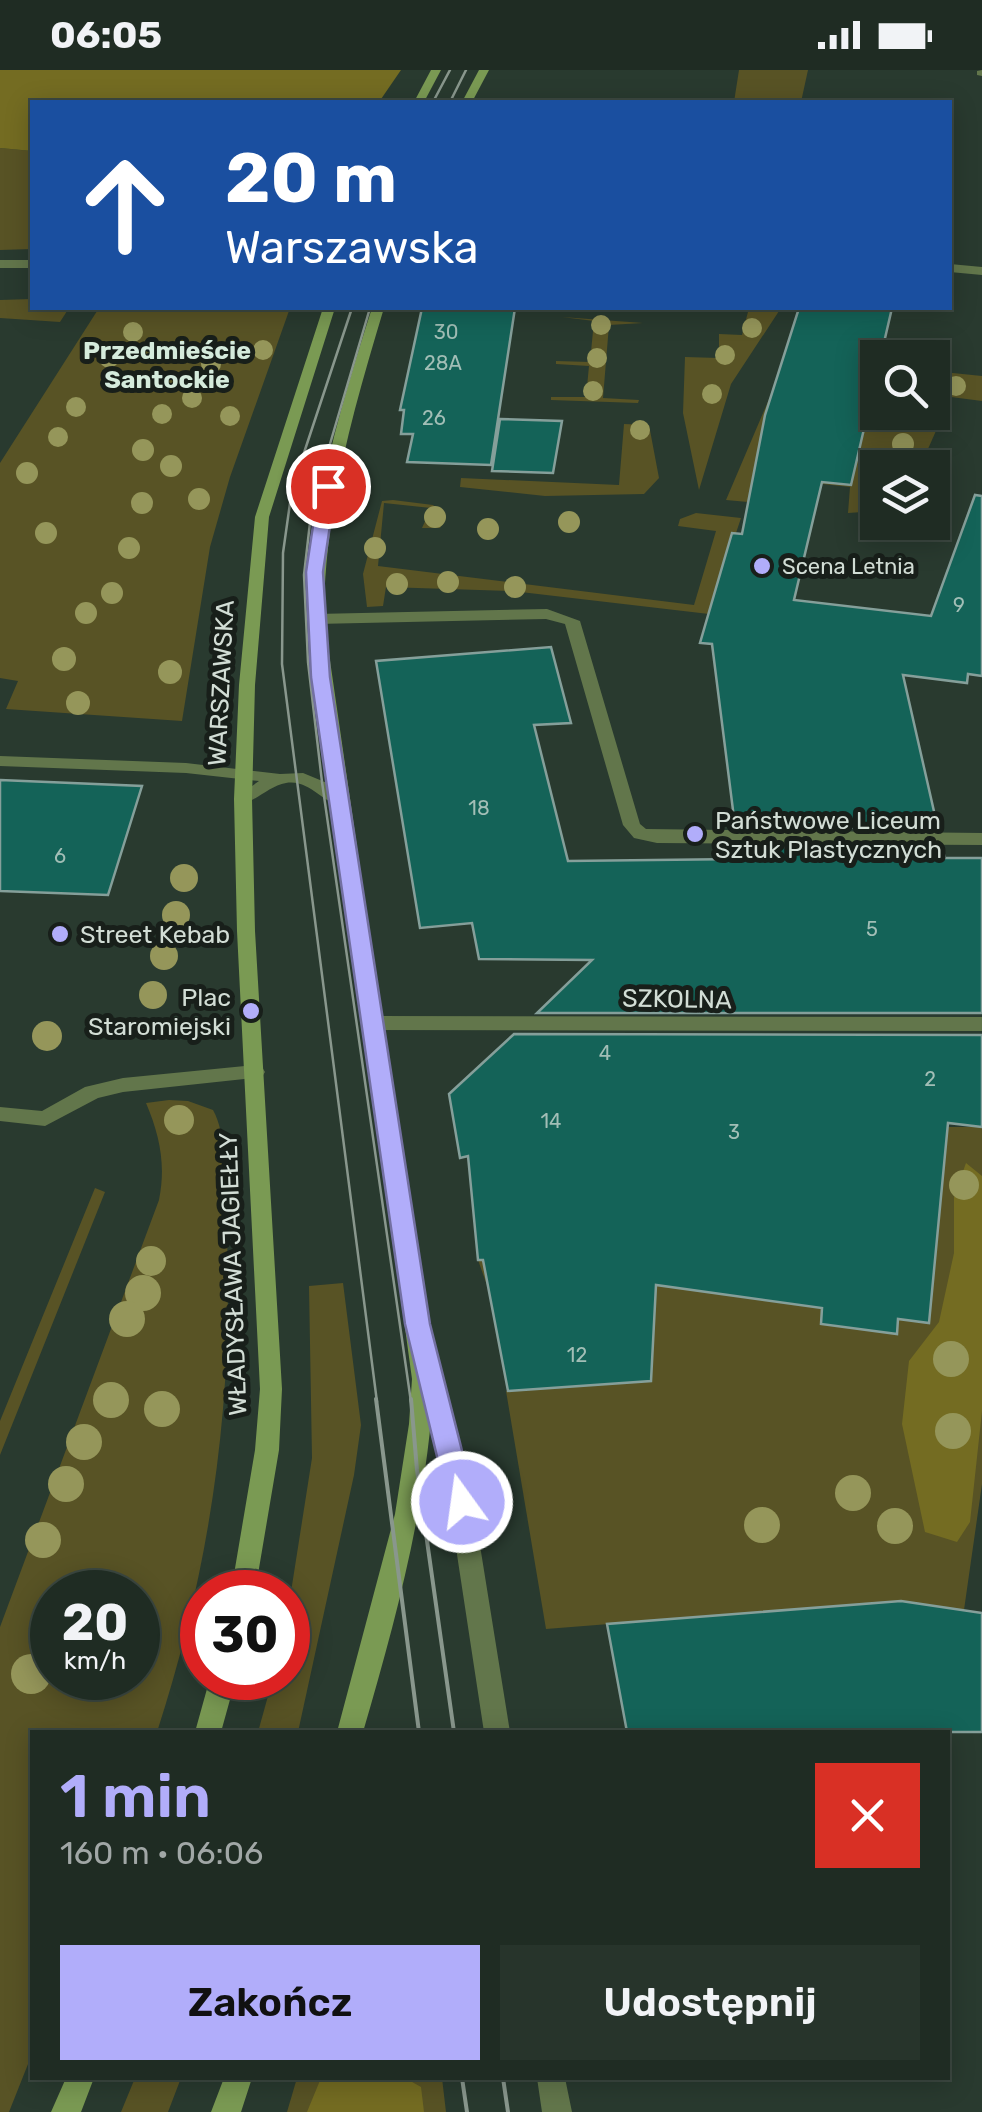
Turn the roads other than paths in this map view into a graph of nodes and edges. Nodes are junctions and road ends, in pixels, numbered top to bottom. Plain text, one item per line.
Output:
1 (436, 70) edge
2 (484, 70) edge
3 (421, 100) edge
4 (468, 100) edge
5 (0, 264) edge
6 (30, 264) edge
7 (952, 268) edge
8 (982, 271) edge
9 (329, 310) edge
10 (377, 310) edge
11 (316, 619) junction
12 (0, 761) edge
13 (244, 772) junction
14 (277, 778) junction
15 (242, 799) junction
16 (338, 800) junction
17 (982, 839) edge
18 (372, 1023) junction
19 (982, 1024) edge
20 (255, 1072) junction
21 (0, 1114) edge
22 (417, 1324) junction
23 (247, 1570) edge
24 (217, 1700) edge
25 (209, 1730) edge
26 (351, 1730) edge
27 (496, 1730) edge
28 (79, 2080) edge
29 (237, 2080) edge
30 (551, 2080) edge
31 (66, 2112) edge
32 (226, 2112) edge
33 (557, 2112) edge

1 - 3 main road
2 - 4 main road
5 - 6 street
7 - 8 street
9 - 13 main road, WARSZAWSKA
10 - 11 main road
11 - 16 main road
11 - 17 street
12 - 13 street
13 - 14 street
13 - 15 main road, WARSZAWSKA
14 - 15 street
14 - 16 street
15 - 20 main road, WARSZAWSKA
16 - 18 main road
18 - 19 street, SZKOLNA
18 - 22 main road
20 - 21 street
20 - 23 main road, WŁADYSŁAWA JAGIEŁŁY
22 - 26 main road
22 - 27 street
24 - 25 main road
28 - 31 main road
29 - 32 main road
30 - 33 street

